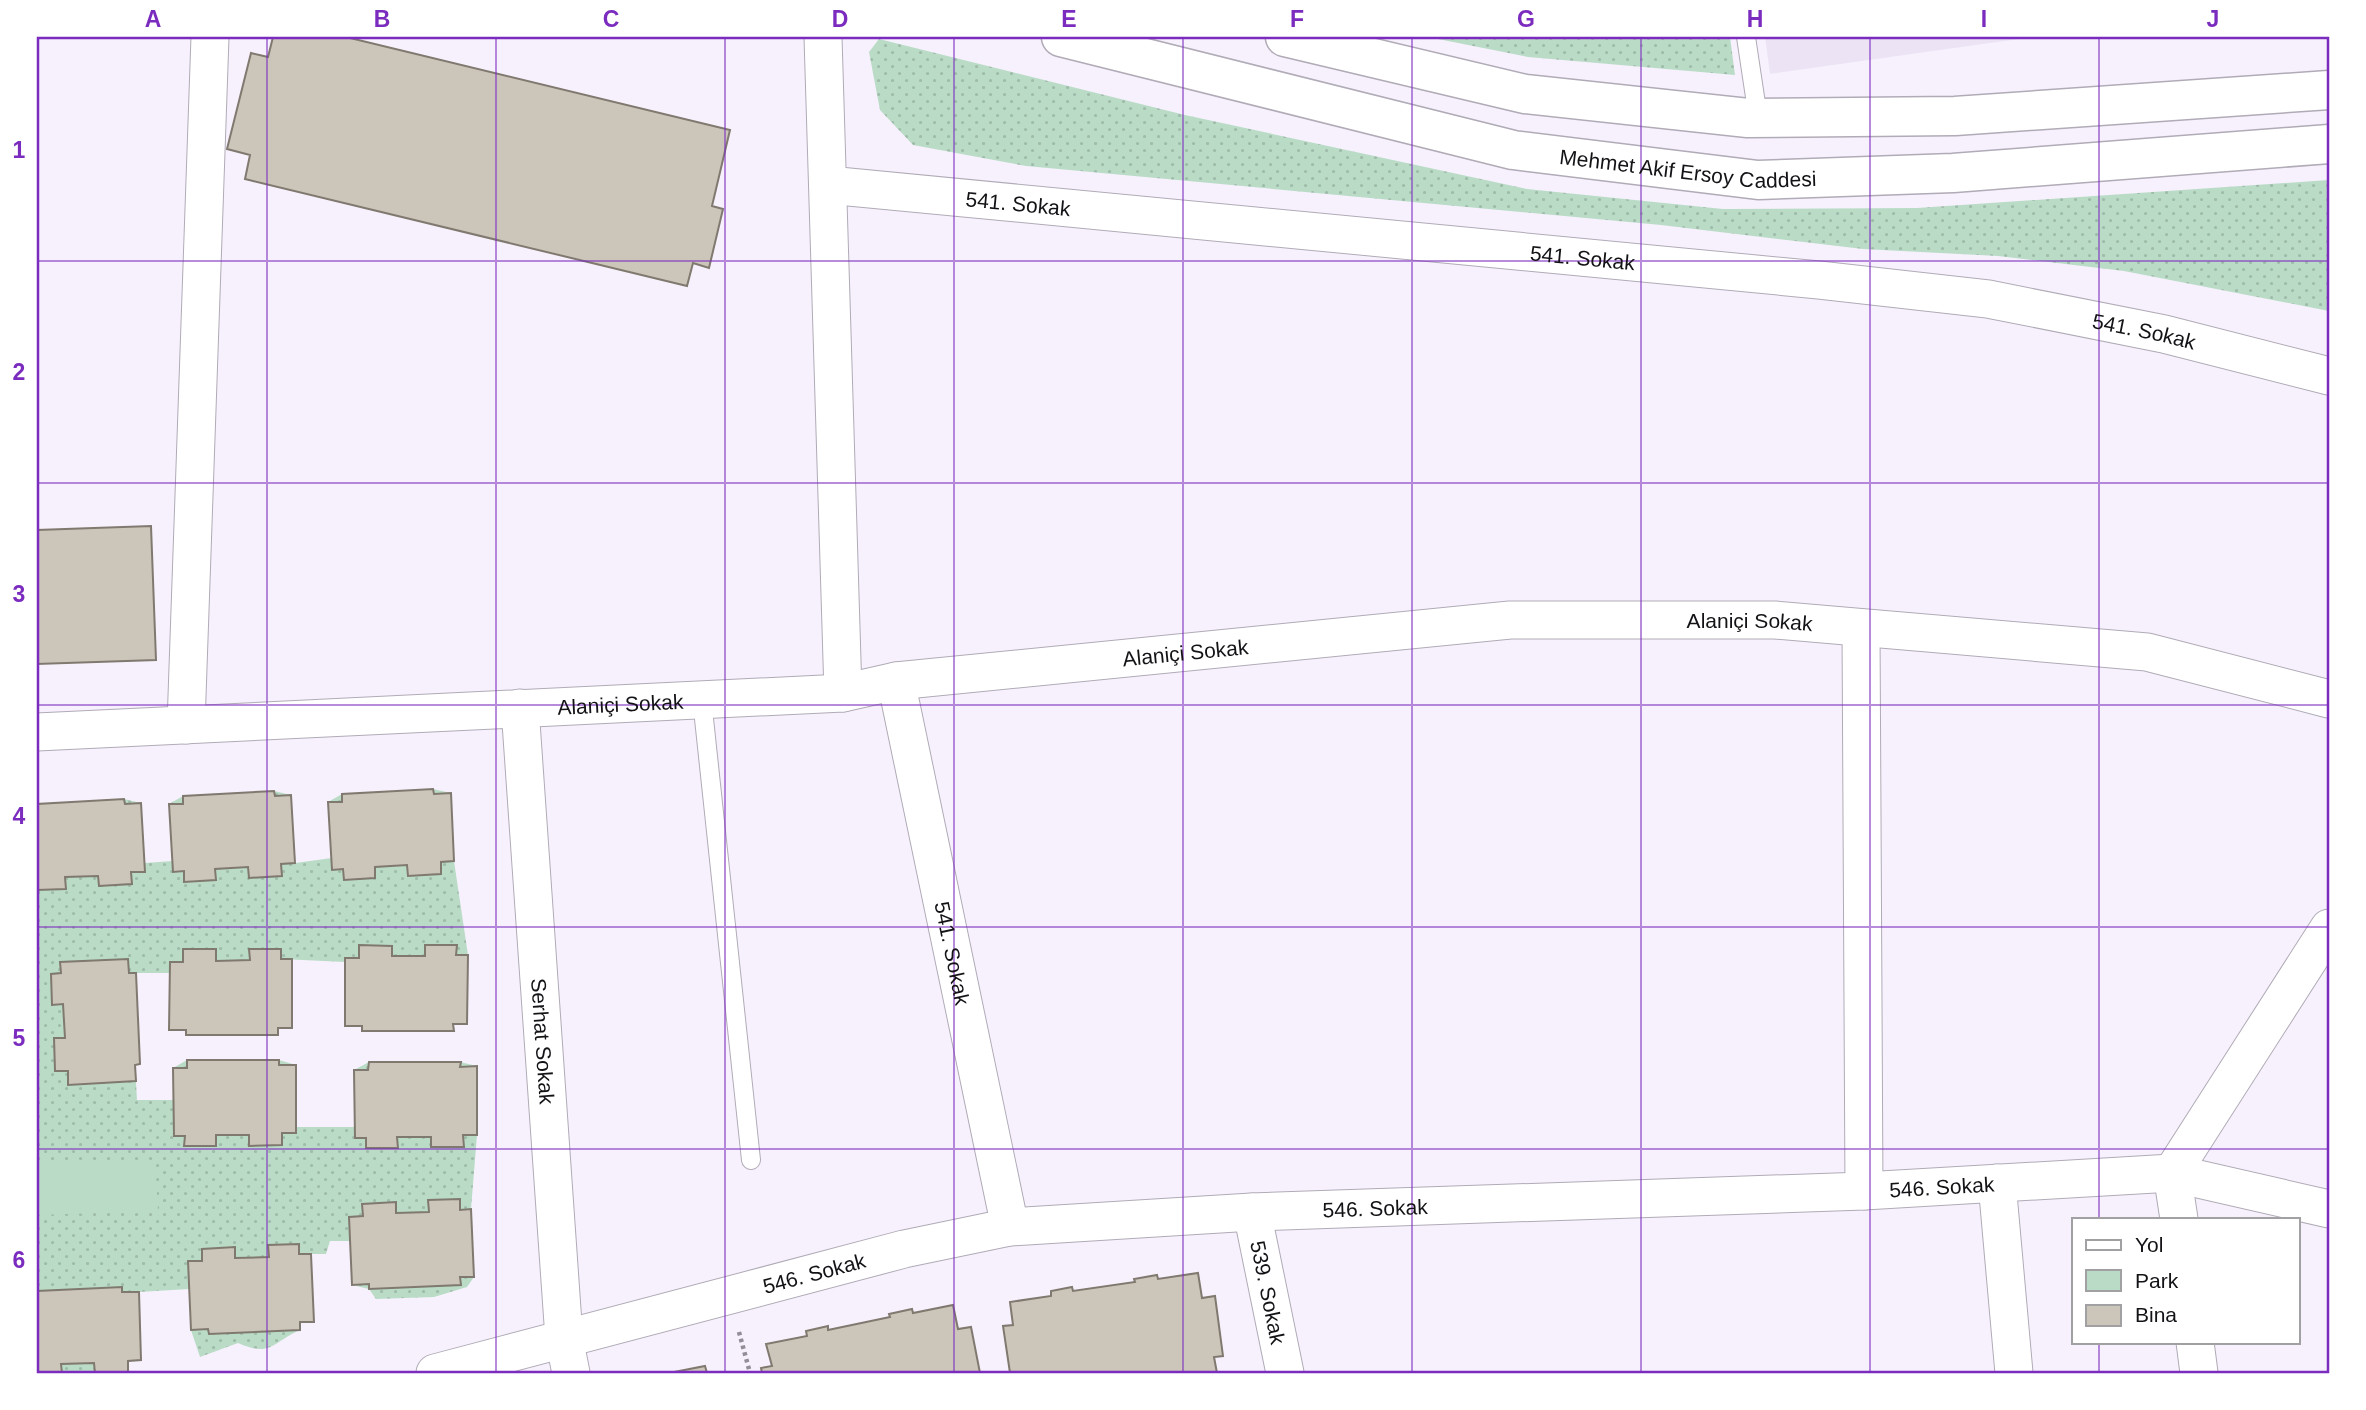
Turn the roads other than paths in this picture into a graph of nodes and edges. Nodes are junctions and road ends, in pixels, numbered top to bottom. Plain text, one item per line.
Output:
1 (210, 37) edge
2 (823, 37) edge
3 (1061, 37) edge
4 (1285, 37) edge
5 (1746, 37) edge
6 (2329, 90) edge
7 (1758, 117) junction
8 (2329, 144) edge
9 (828, 185) junction
10 (2329, 376) edge
11 (1861, 628) junction
12 (896, 681) junction
13 (843, 693) junction
14 (2329, 699) edge
15 (702, 700) junction
16 (520, 709) junction
17 (186, 725) junction
18 (37, 732) edge
19 (2329, 928) edge
20 (751, 1160) dead end
21 (2172, 1173) junction
22 (1997, 1183) junction
23 (1864, 1191) junction
24 (2329, 1209) edge
25 (1252, 1212) junction
26 (2179, 1218) edge
27 (1010, 1227) junction
28 (564, 1338) junction
29 (2195, 1344) edge
30 (435, 1373) edge
31 (571, 1373) edge
32 (1285, 1373) edge
33 (2014, 1373) edge
34 (2199, 1373) edge

1 - 17 street
2 - 9 street
3 - 8 main road, Mehmet Akif Ersoy Caddesi
4 - 7 main road
5 - 7 lane
6 - 7 main road
9 - 10 street, 541. Sokak
9 - 13 street
11 - 12 street, Alaniçi Sokak
11 - 14 street, Alaniçi Sokak
11 - 23 street
12 - 13 street, Alaniçi Sokak
12 - 27 street, 541. Sokak
13 - 15 street, Alaniçi Sokak
15 - 16 street, Alaniçi Sokak
15 - 20 lane
16 - 17 street, Alaniçi Sokak
16 - 28 street, Serhat Sokak
17 - 18 street, Alaniçi Sokak
19 - 21 street
21 - 22 street, 546. Sokak
21 - 24 street, 546. Sokak
21 - 26 street
22 - 23 street, 546. Sokak
22 - 33 street
23 - 25 street, 546. Sokak
25 - 27 street, 546. Sokak
25 - 32 street, 539. Sokak
27 - 28 street, 546. Sokak
28 - 30 street, 546. Sokak
28 - 31 street, Serhat Sokak
29 - 34 street

